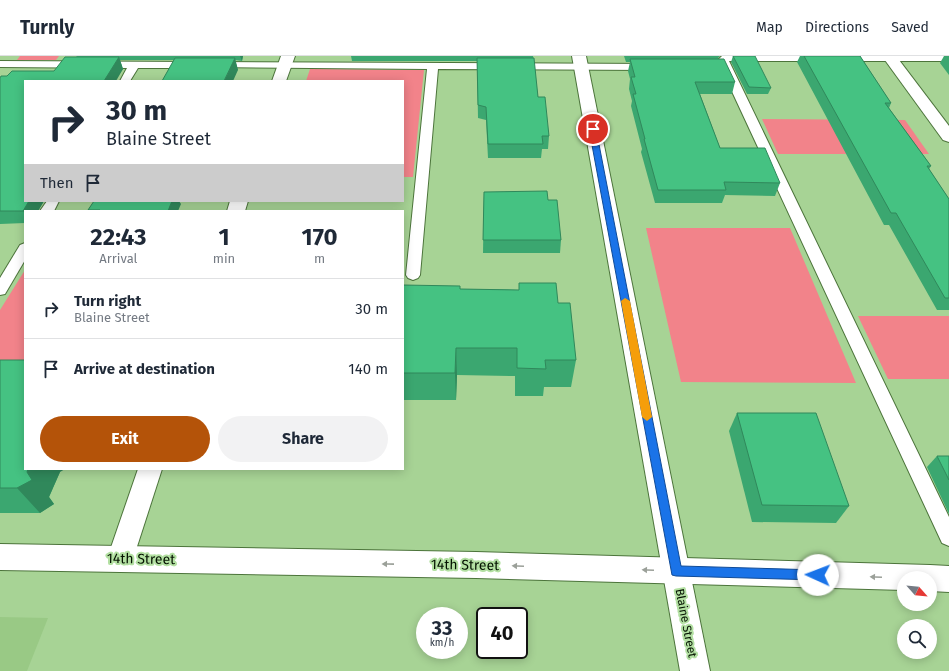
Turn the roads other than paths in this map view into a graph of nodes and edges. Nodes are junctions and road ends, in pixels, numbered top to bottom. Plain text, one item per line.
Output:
1 (890, 57) edge
2 (949, 58) edge
3 (286, 60) edge
4 (580, 62) edge
5 (0, 64) edge
6 (135, 64) junction
7 (433, 66) junction
8 (658, 67) edge
9 (704, 67) edge
10 (726, 67) junction
11 (126, 80) edge
12 (279, 80) edge
13 (949, 137) edge
14 (24, 250) edge
15 (413, 276) dead end
16 (0, 290) edge
17 (150, 470) edge
18 (949, 537) edge
19 (0, 557) edge
20 (120, 559) junction
21 (676, 571) junction
22 (897, 577) edge
23 (937, 578) edge
24 (949, 578) edge
25 (695, 671) edge

1 - 2 lane
1 - 10 lane
1 - 13 street
3 - 6 lane
3 - 7 lane
3 - 12 street
4 - 7 lane
4 - 8 lane
4 - 21 street, Blaine Street
5 - 6 lane
6 - 11 lane
7 - 15 lane
9 - 10 lane
10 - 18 lane
14 - 16 lane
17 - 20 street
19 - 20 street, 14th Street
21 -> 20 street, 14th Street
22 -> 21 street, 14th Street
21 - 25 street, Blaine Street
23 - 24 street, 14th Street

